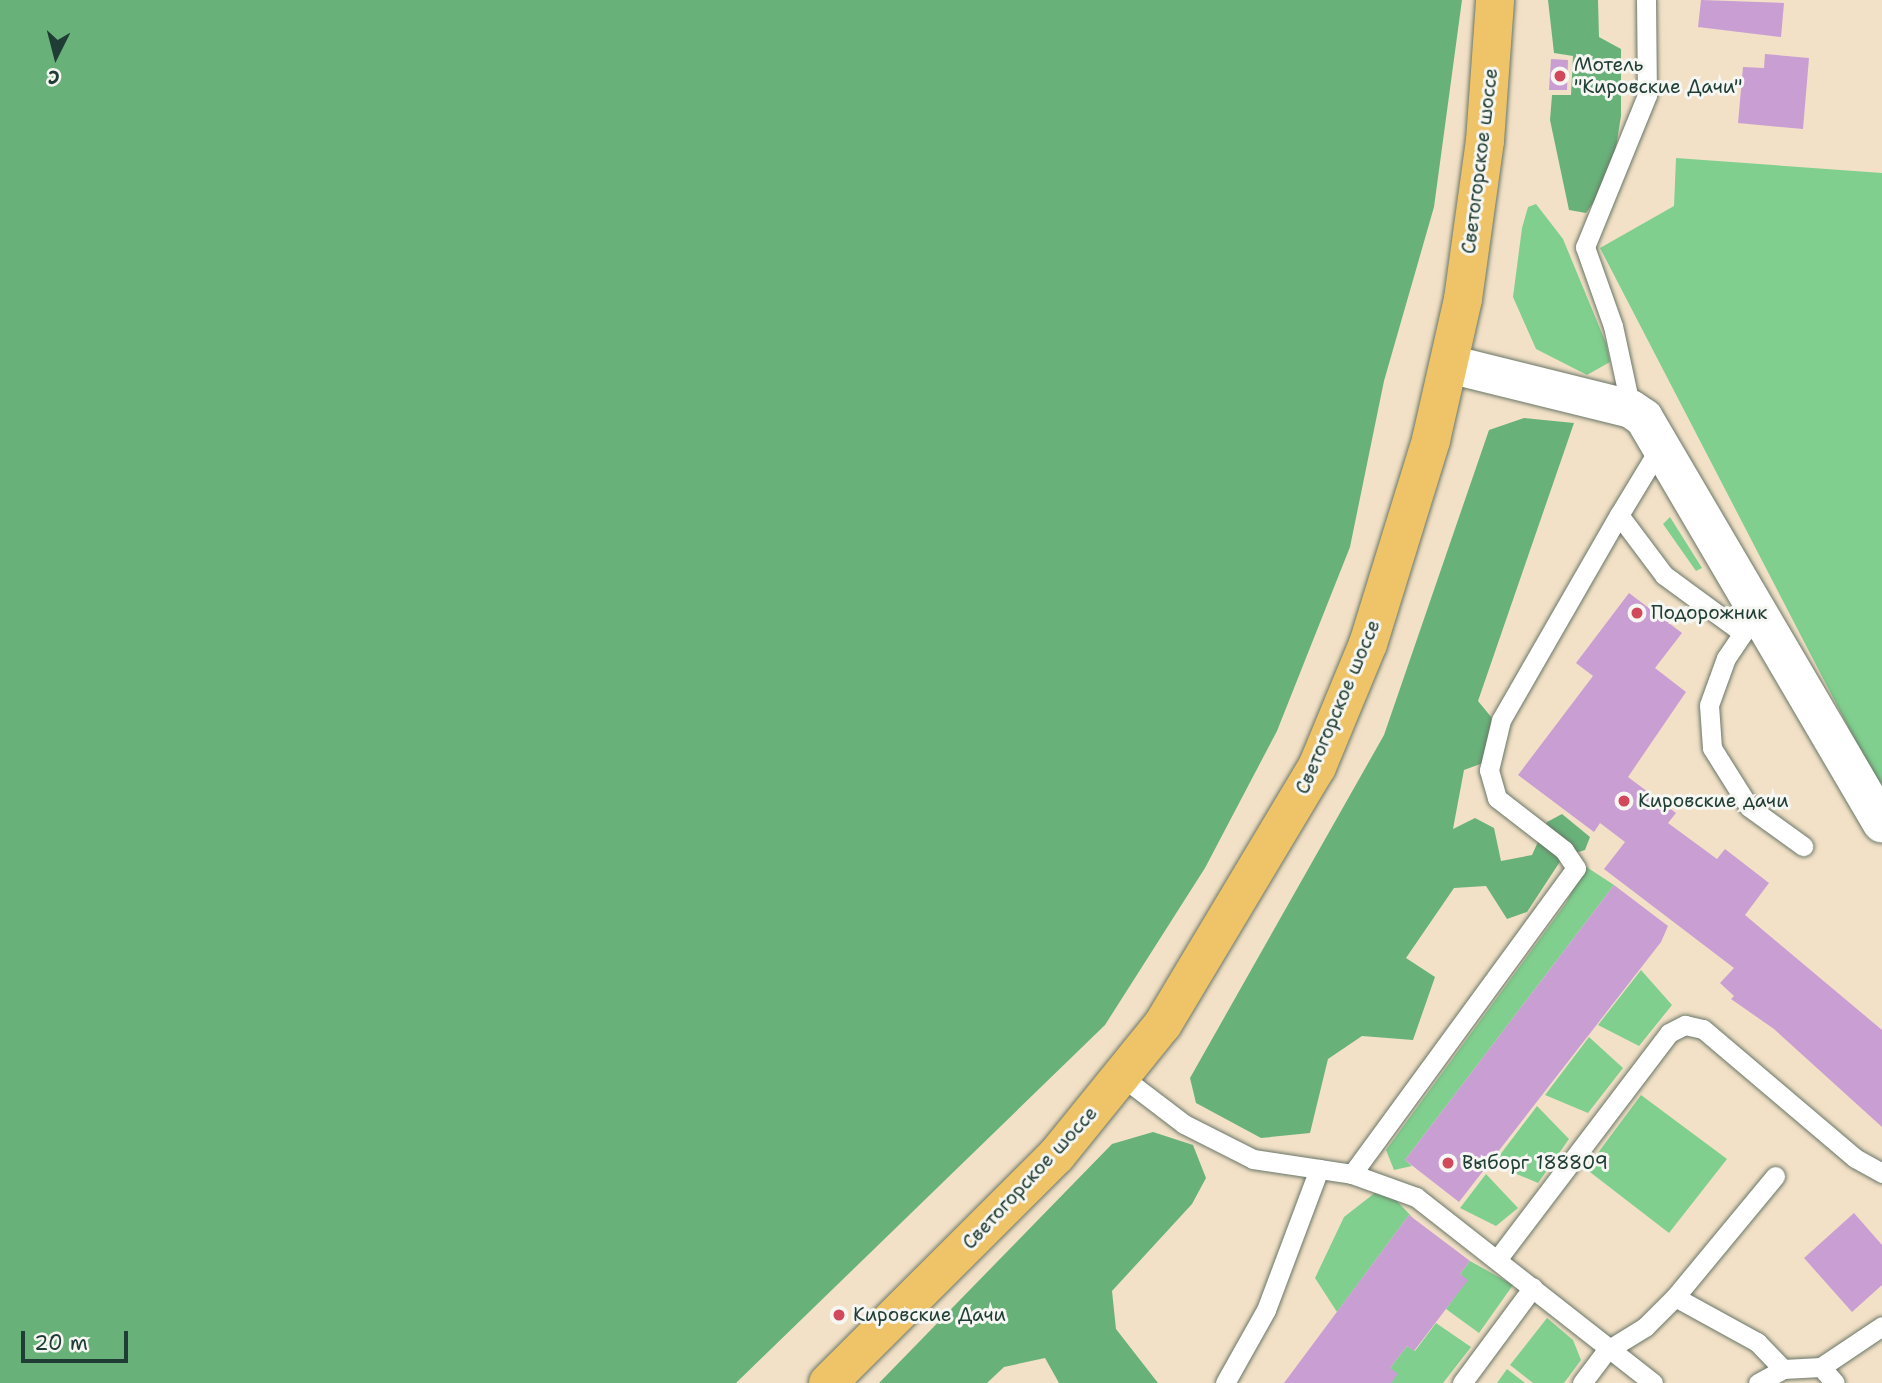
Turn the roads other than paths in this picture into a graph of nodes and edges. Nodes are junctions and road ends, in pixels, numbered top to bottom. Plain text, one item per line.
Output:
1 (1495, 0) edge
2 (1646, 0) edge
3 (1449, 364) junction
4 (1631, 409) junction
5 (1662, 444) junction
6 (1619, 515) junction
7 (1751, 622) junction
8 (1882, 824) edge
9 (1802, 846) dead end
10 (1121, 1076) junction
11 (1319, 1169) junction
12 (1882, 1173) edge
13 (1352, 1174) junction
14 (1775, 1175) dead end
15 (1499, 1257) junction
16 (1533, 1287) junction
17 (1675, 1297) junction
18 (1882, 1326) edge
19 (1606, 1351) junction
20 (1821, 1367) junction
21 (1783, 1369) junction
22 (828, 1383) edge
23 (1225, 1383) edge
24 (1462, 1383) edge
25 (1582, 1383) edge
26 (1653, 1383) edge
27 (1758, 1383) edge
28 (1835, 1383) edge

1 - 3 main road, Светогорское шоссе
2 - 4 lane
3 - 4 street
3 - 10 main road, Светогорское шоссе
4 - 5 street
5 - 6 lane
5 - 7 street
6 - 7 lane
6 - 13 lane
7 - 8 street
7 - 9 lane
10 - 11 lane
10 - 22 main road, Светогорское шоссе
11 - 13 lane
11 - 23 lane
12 - 15 lane
13 - 15 lane
14 - 17 lane
15 - 16 lane
16 - 19 lane
16 - 24 lane
17 - 19 lane
17 - 21 lane
18 - 20 lane
19 - 25 lane
19 - 26 lane
20 - 21 lane
20 - 28 lane
21 - 27 lane

